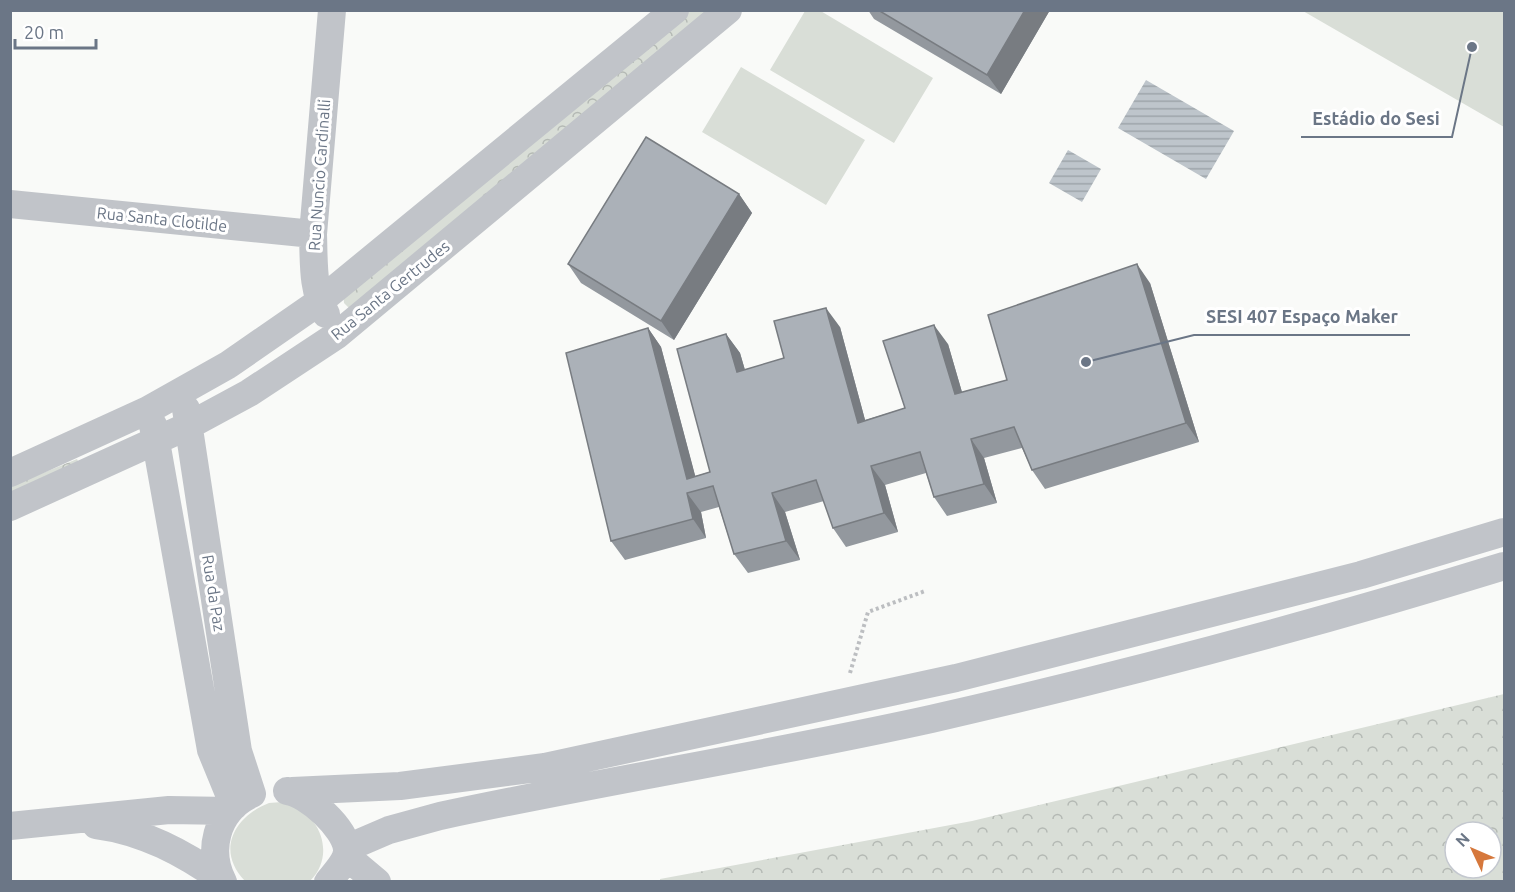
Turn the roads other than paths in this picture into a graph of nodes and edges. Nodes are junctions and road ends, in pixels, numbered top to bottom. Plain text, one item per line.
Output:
1 (332, 10) edge
2 (675, 10) edge
3 (728, 10) edge
4 (10, 204) edge
5 (314, 234) junction
6 (319, 302) junction
7 (337, 335) junction
8 (185, 389) junction
9 (148, 410) junction
10 (188, 426) junction
11 (158, 441) junction
12 (10, 473) edge
13 (10, 507) edge
14 (1504, 532) edge
15 (1504, 566) edge
16 (292, 791) junction
17 (238, 804) junction
18 (67, 822) junction
19 (10, 826) edge
20 (347, 852) junction
21 (223, 881) edge
22 (328, 882) edge
23 (377, 882) edge

1 - 5 street, Rua Nuncio Cardinalli
2 - 6 street
3 - 7 street, Rua Santa Gertrudes
4 - 5 street, Rua Santa Clotilde
5 - 6 street, Rua Nuncio Cardinalli
6 - 7 street, Rua Nuncio Cardinalli
6 - 8 street
7 - 10 street, Rua Santa Gertrudes
8 - 9 street
8 - 10 street, Rua da Paz
9 - 11 street, Rua da Paz
9 - 12 street
10 - 11 street, Rua Santa Gertrudes
10 - 17 street, Rua da Paz
11 - 13 street, Rua Santa Gertrudes
11 - 17 street, Rua da Paz
14 - 16 street
15 - 20 street
16 - 17 street
16 - 20 street
17 - 18 street
17 - 21 street
18 - 19 street
18 - 21 street
20 - 22 street
20 - 23 street

